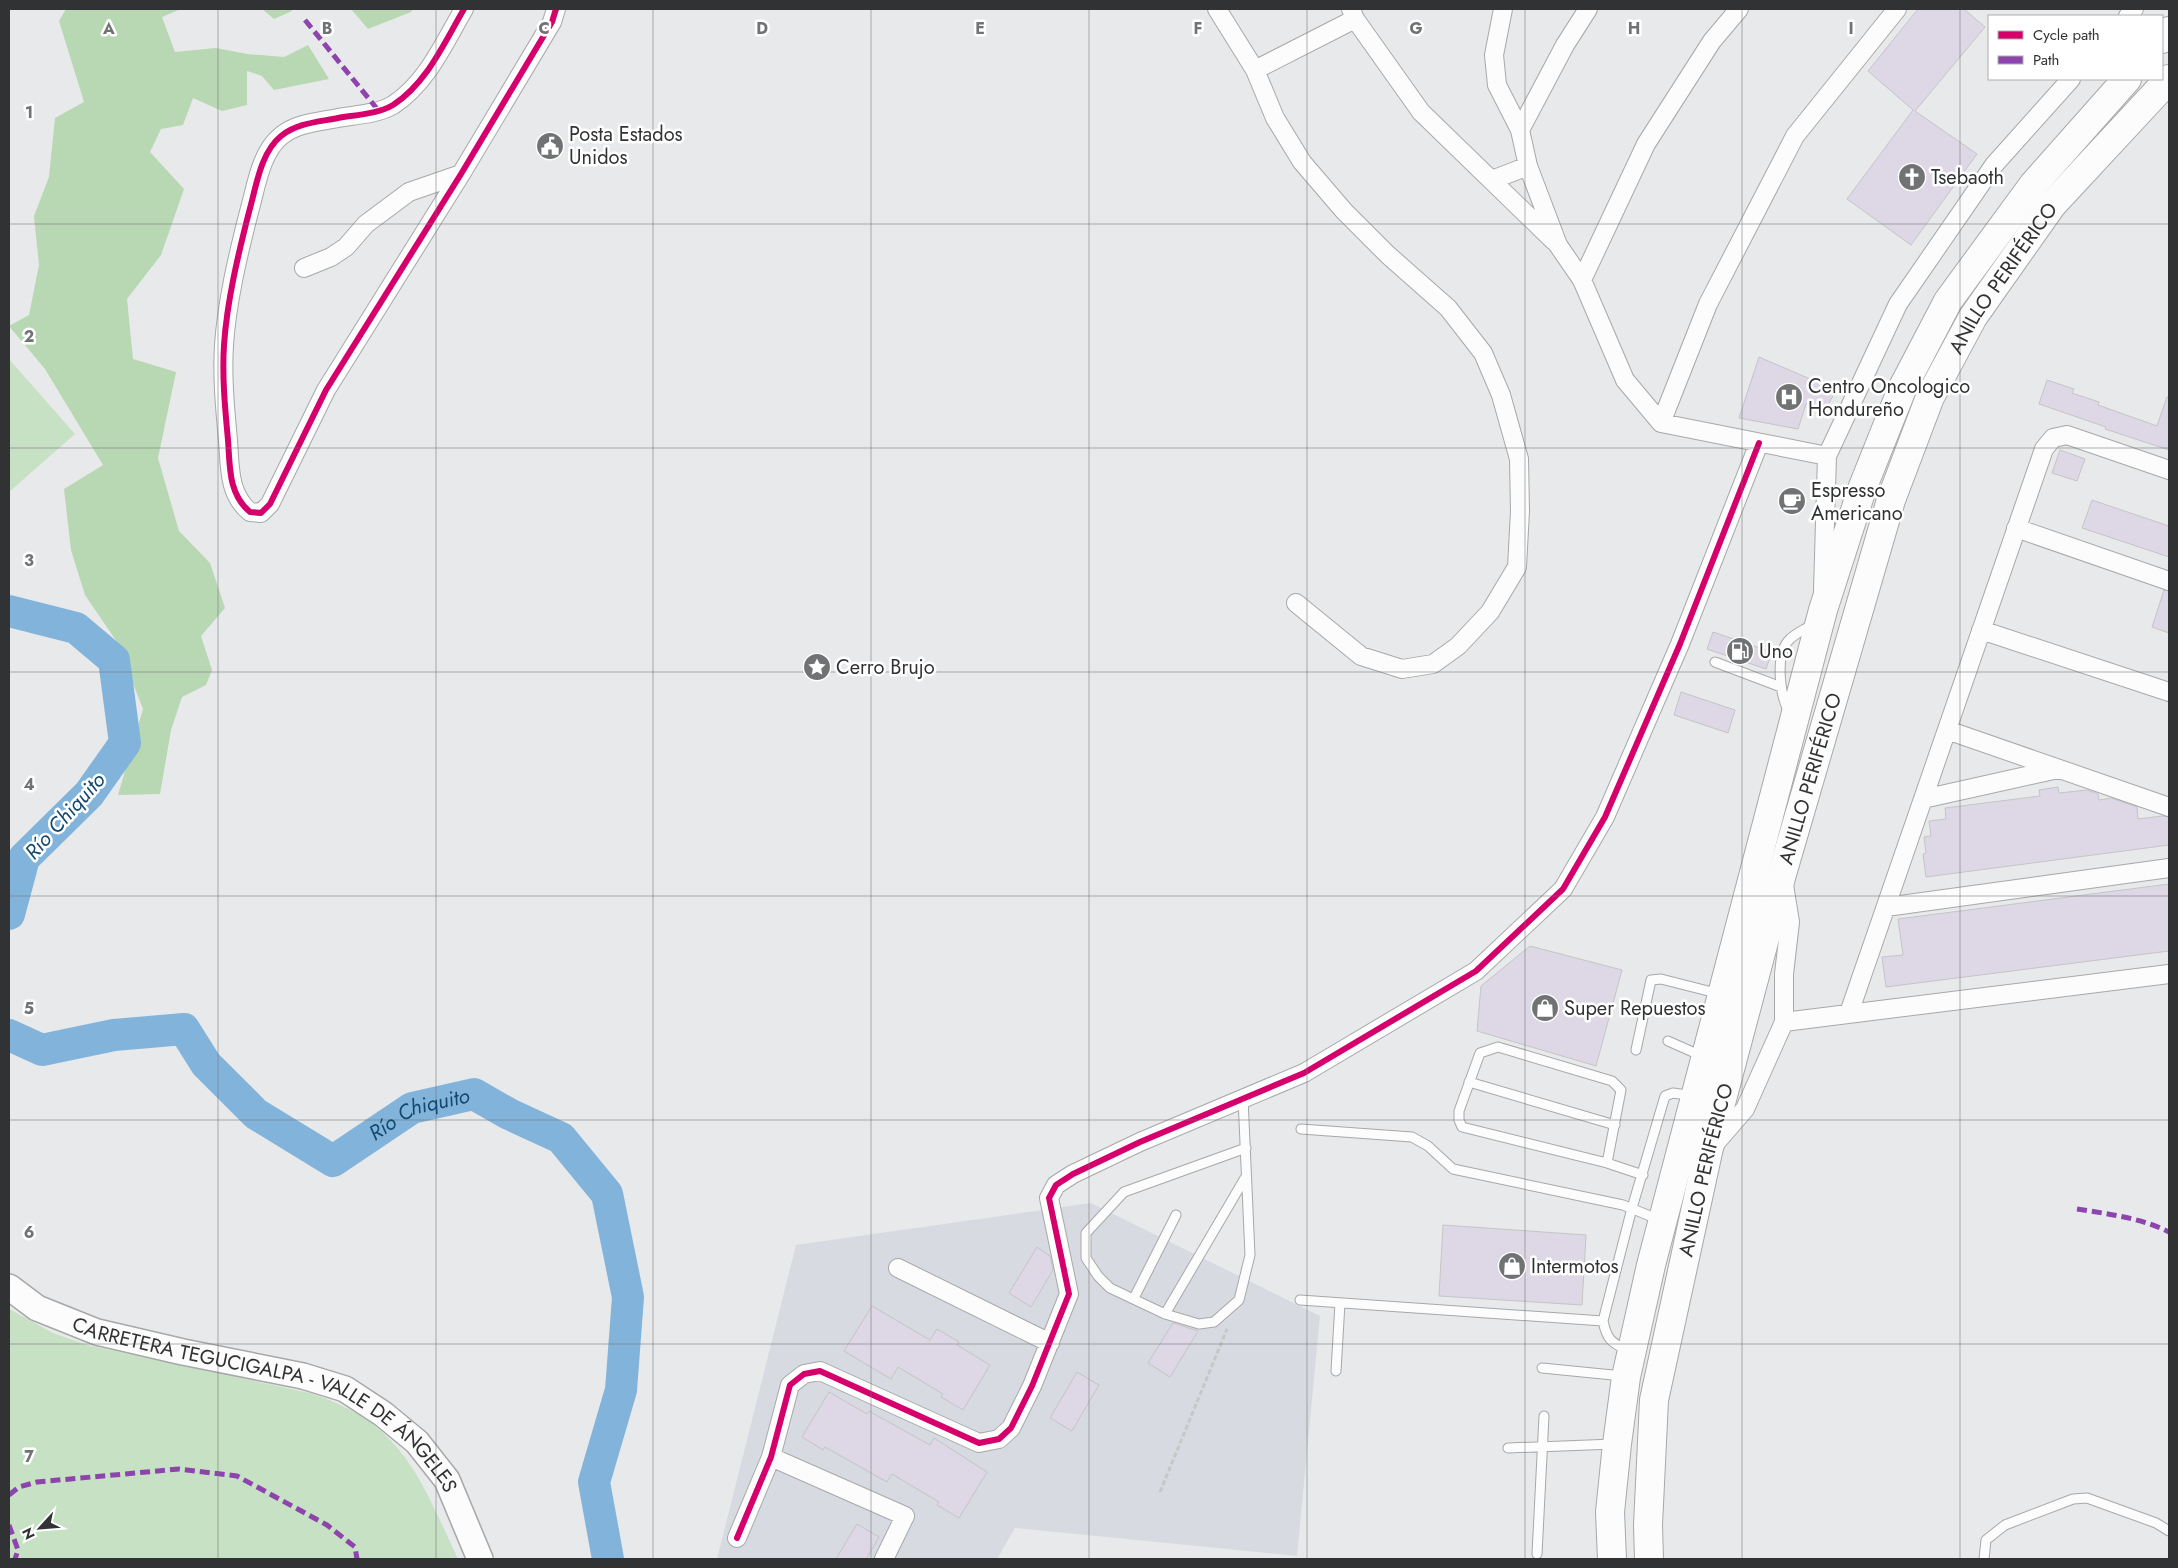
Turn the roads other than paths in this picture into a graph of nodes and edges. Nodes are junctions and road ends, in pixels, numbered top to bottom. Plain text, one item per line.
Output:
1 (464, 9) edge
2 (556, 9) edge
3 (1217, 9) edge
4 (1503, 9) edge
5 (1588, 9) edge
6 (1739, 9) edge
7 (1897, 9) edge
8 (1353, 14) edge
9 (1255, 70) junction
10 (2169, 79) edge
11 (2071, 80) edge
12 (2126, 80) edge
13 (1520, 130) junction
14 (1528, 166) junction
15 (461, 174) junction
16 (1492, 180) junction
17 (1558, 245) junction
18 (304, 268) dead end
19 (1582, 280) junction
20 (1661, 423) junction
21 (1759, 443) junction
22 (1826, 456) junction
23 (2169, 470) edge
24 (2016, 528) junction
25 (2169, 581) edge
26 (1296, 603) dead end
27 (1821, 616) junction
28 (1981, 630) junction
29 (1716, 662) dead end
30 (1781, 687) junction
31 (2169, 692) edge
32 (1794, 722) junction
33 (1947, 730) junction
34 (2058, 768) junction
35 (1923, 799) junction
36 (2169, 807) edge
37 (2169, 868) edge
38 (1782, 874) junction
39 (1886, 907) junction
40 (2169, 974) edge
41 (1722, 995) junction
42 (1850, 1013) junction
43 (1784, 1022) junction
44 (1668, 1040) dead end
45 (1636, 1050) dead end
46 (1706, 1058) junction
47 (1469, 1082) junction
48 (1696, 1096) junction
49 (1243, 1097) junction
50 (1615, 1126) junction
51 (1301, 1129) dead end
52 (1246, 1148) junction
53 (1708, 1152) junction
54 (1607, 1163) junction
55 (1642, 1175) junction
56 (1245, 1178) junction
57 (1632, 1208) junction
58 (1176, 1215) dead end
59 (1663, 1222) junction
60 (898, 1268) dead end
61 (9, 1287) edge
62 (1134, 1298) junction
63 (1300, 1300) dead end
64 (1340, 1302) junction
65 (1164, 1314) junction
66 (1602, 1321) junction
67 (1050, 1343) junction
68 (1628, 1365) junction
69 (1542, 1368) dead end
70 (1336, 1371) dead end
71 (1544, 1416) dead end
72 (1617, 1444) junction
73 (1541, 1447) junction
74 (1508, 1448) dead end
75 (771, 1457) junction
76 (2169, 1531) edge
77 (737, 1538) dead end
78 (1537, 1554) dead end
79 (480, 1559) edge
80 (884, 1559) edge
81 (1612, 1559) edge
82 (1649, 1559) edge
83 (1984, 1559) edge

1 - 15 street
2 - 15 street
3 - 9 street
4 - 13 street
5 - 13 street
6 - 19 street
7 - 20 street
8 - 9 street
8 - 16 street
9 - 26 street
10 - 38 highway, ANILLO PERIFÉRICO
11 - 22 street
12 - 27 highway, ANILLO PERIFÉRICO
13 - 14 street
14 - 16 street
14 - 17 street
15 - 18 street
16 - 17 street
17 - 19 street
19 - 20 street
20 - 21 street
21 - 22 street
21 - 49 street
22 - 27 street
23 - 24 street
24 - 25 street
24 - 28 street
27 - 30 lane
27 - 32 highway, ANILLO PERIFÉRICO
28 - 31 street
28 - 33 street
29 - 30 lane
30 - 32 lane
32 - 41 highway, ANILLO PERIFÉRICO
33 - 34 street
33 - 35 street
34 - 35 street
34 - 36 street
35 - 39 street
37 - 39 street
38 - 43 street
38 - 53 highway, ANILLO PERIFÉRICO
39 - 42 street
40 - 42 street
41 - 45 lane
41 - 46 highway, ANILLO PERIFÉRICO
42 - 43 street
43 - 53 street
44 - 46 lane
46 - 48 highway, ANILLO PERIFÉRICO
47 - 50 lane
47 - 50 lane
47 - 54 lane
48 - 55 lane
48 - 59 highway, ANILLO PERIFÉRICO
49 - 52 lane
49 - 67 street
50 - 54 lane
51 - 57 lane
52 - 56 lane
52 - 62 lane
53 - 82 highway, ANILLO PERIFÉRICO
54 - 55 lane
55 - 57 lane
56 - 65 lane
56 - 65 lane
57 - 59 lane
57 - 66 lane
58 - 62 lane
59 - 68 highway, ANILLO PERIFÉRICO
60 - 67 street
61 - 79 main road, CARRETERA TEGUCIGALPA - VALLE DE ÁNGELES
62 - 65 lane
63 - 64 lane
64 - 66 lane
64 - 70 lane
66 - 68 lane
67 - 75 street
68 - 69 lane
68 - 72 highway, ANILLO PERIFÉRICO
71 - 73 lane
72 - 73 lane
72 - 81 highway, ANILLO PERIFÉRICO
73 - 74 lane
73 - 78 lane
75 - 77 street
75 - 80 street
76 - 83 lane

